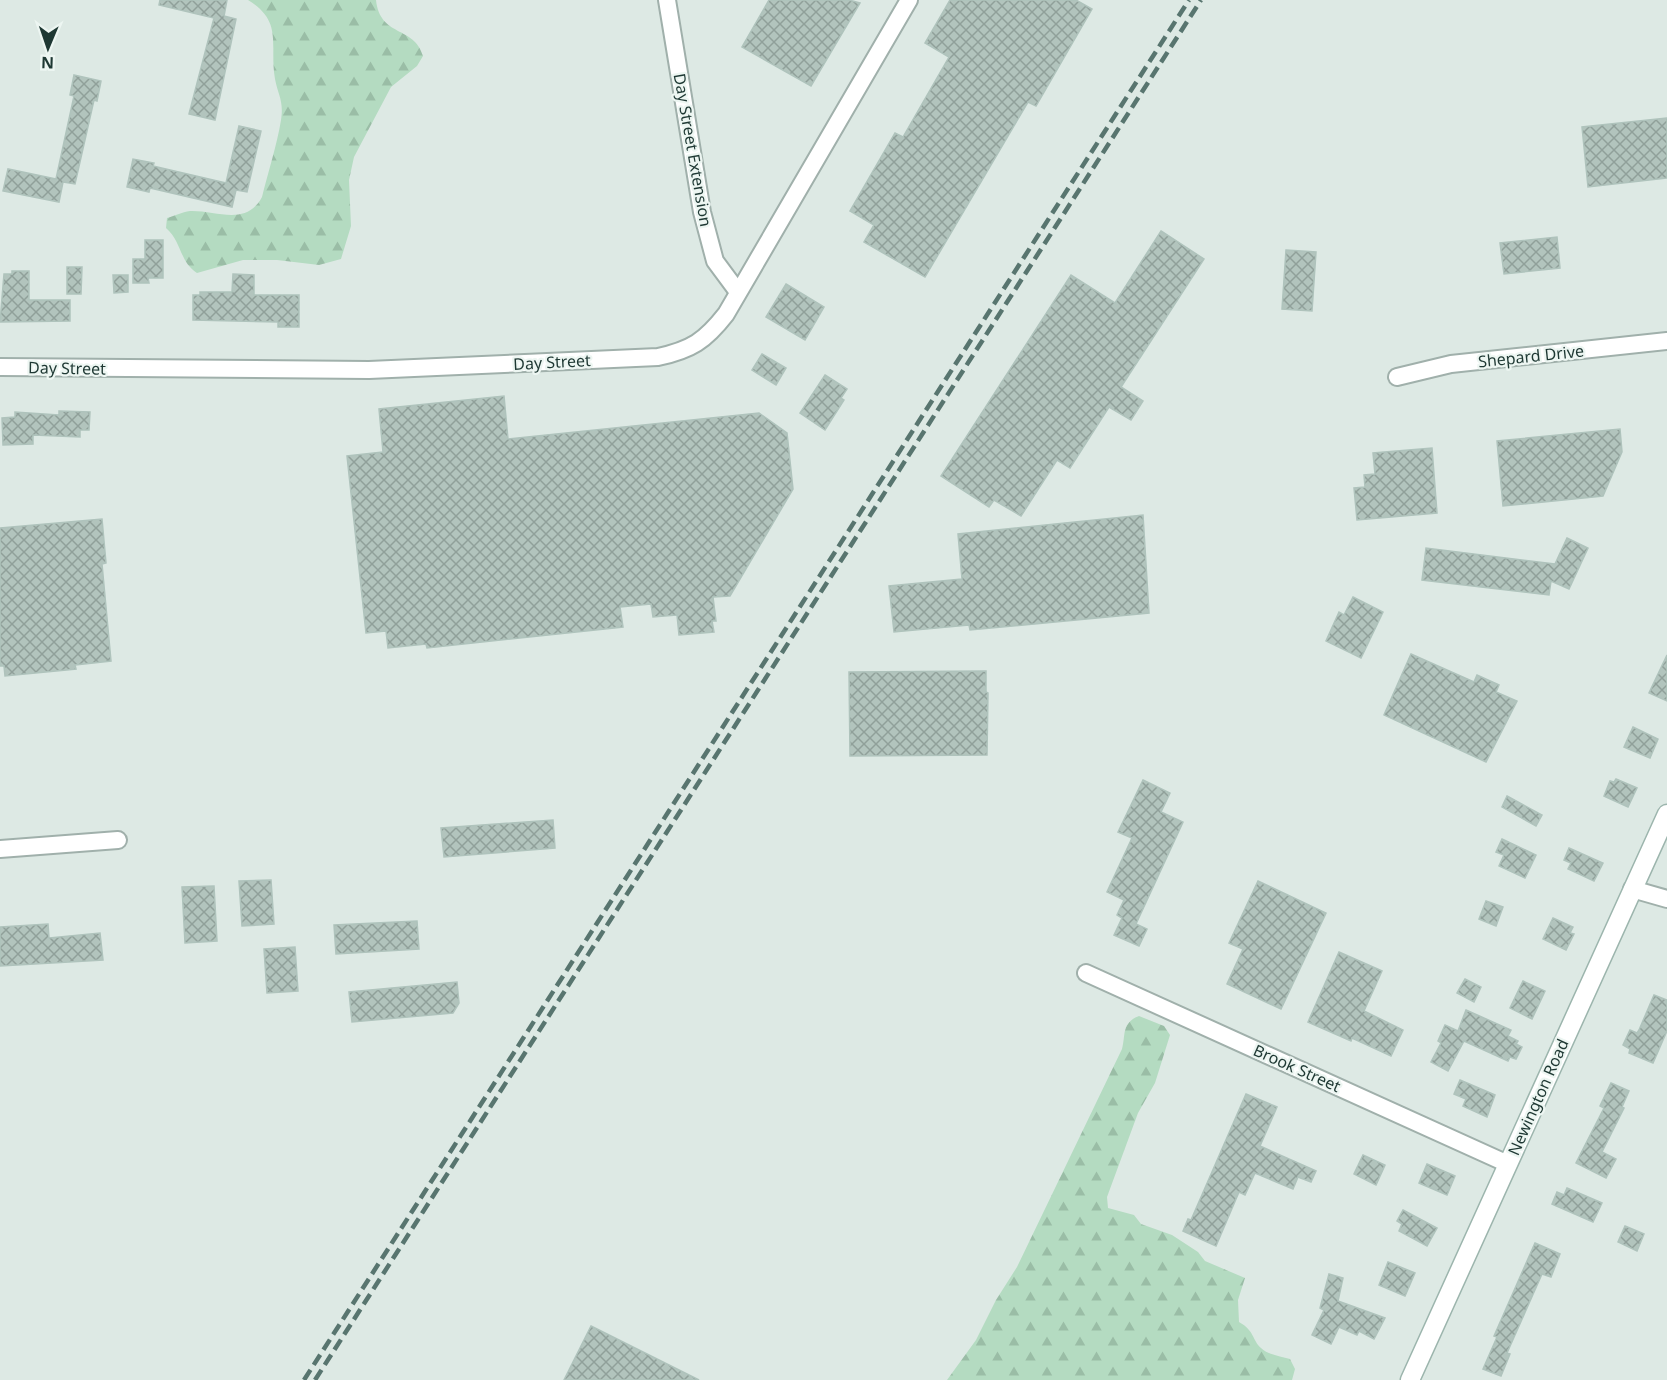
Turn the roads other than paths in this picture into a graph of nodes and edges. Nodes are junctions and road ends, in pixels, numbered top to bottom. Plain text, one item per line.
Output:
1 (667, 0) edge
2 (909, 0) edge
3 (738, 292) junction
4 (1667, 341) edge
5 (0, 367) edge
6 (1397, 376) dead end
7 (1667, 814) edge
8 (118, 840) dead end
9 (0, 849) edge
10 (1632, 889) junction
11 (1667, 899) edge
12 (1086, 973) dead end
13 (1508, 1164) junction
14 (1410, 1380) edge

1 - 3 street, Day Street Extension
2 - 3 street, Day Street
3 - 5 street, Day Street
4 - 6 street, Shepard Drive
7 - 10 main road, Newington Road
8 - 9 street
10 - 11 street
10 - 13 main road, Newington Road
12 - 13 street, Brook Street
13 - 14 main road, Newington Road

